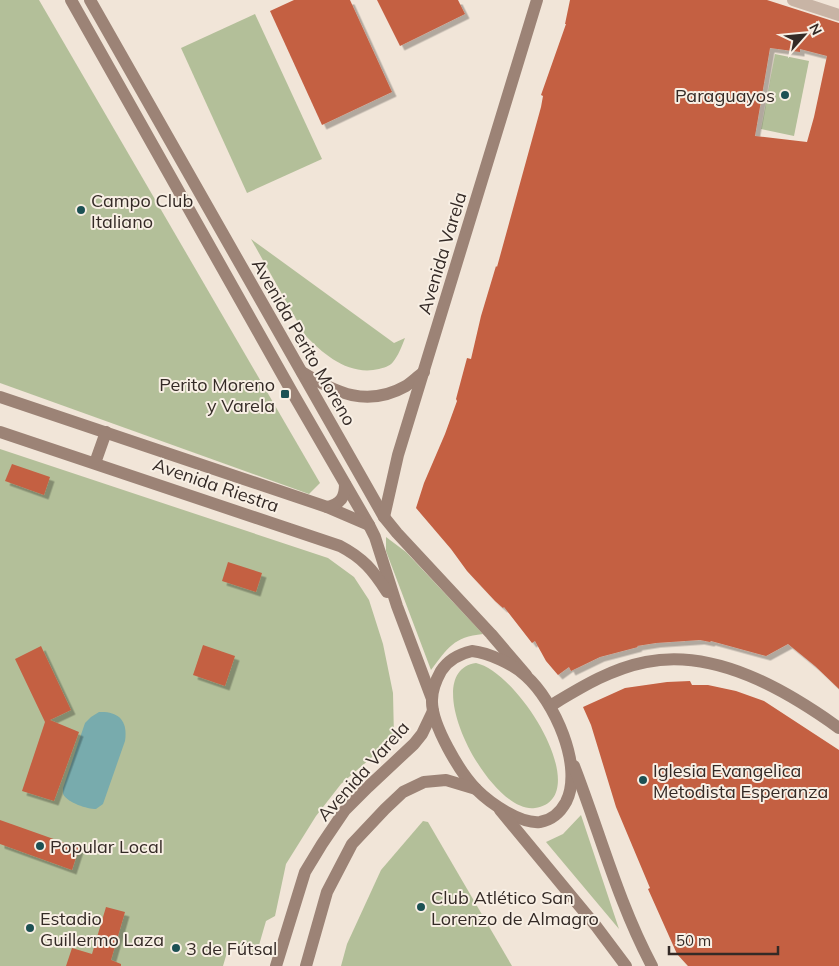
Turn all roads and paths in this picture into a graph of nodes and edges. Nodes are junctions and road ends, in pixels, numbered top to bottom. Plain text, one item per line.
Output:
1 (71, 0) edge
2 (90, 0) edge
3 (537, 0) edge
4 (793, 0) edge
5 (839, 15) edge
6 (300, 370) junction
7 (424, 372) junction
8 (0, 397) edge
9 (0, 432) edge
10 (106, 432) junction
11 (95, 464) junction
12 (345, 484) junction
13 (327, 507) junction
14 (384, 517) junction
15 (369, 525) junction
16 (397, 606) junction
17 (526, 675) junction
18 (432, 705) junction
19 (550, 706) junction
20 (839, 728) edge
21 (570, 757) junction
22 (476, 789) junction
23 (495, 804) junction
24 (276, 966) edge
25 (306, 966) edge
26 (626, 966) edge
27 (652, 966) edge

1 - 12 main road, Avenida Perito Moreno
2 - 6 main road, Avenida Perito Moreno
3 - 7 main road, Avenida Varela
4 - 5 street
6 - 7 main road
6 - 14 main road, Avenida Perito Moreno
7 - 14 main road, Avenida Varela
8 - 10 main road, Avenida Riestra
9 - 11 main road, Avenida Riestra
10 - 11 main road
10 - 13 main road, Avenida Riestra
11 - 16 main road, Avenida Riestra
12 - 13 main road
12 - 15 main road, Avenida Perito Moreno
13 - 15 main road, Avenida Riestra
14 - 15 main road
14 - 17 main road, Avenida Perito Moreno
15 - 16 main road, Avenida Perito Moreno
16 - 18 main road, Avenida Perito Moreno
17 - 18 main road
17 - 19 main road
18 - 22 main road
18 - 24 main road, Avenida Varela
19 - 20 main road
19 - 21 main road
21 - 23 main road
21 - 27 main road
22 - 23 main road
22 - 25 main road
23 - 26 main road

